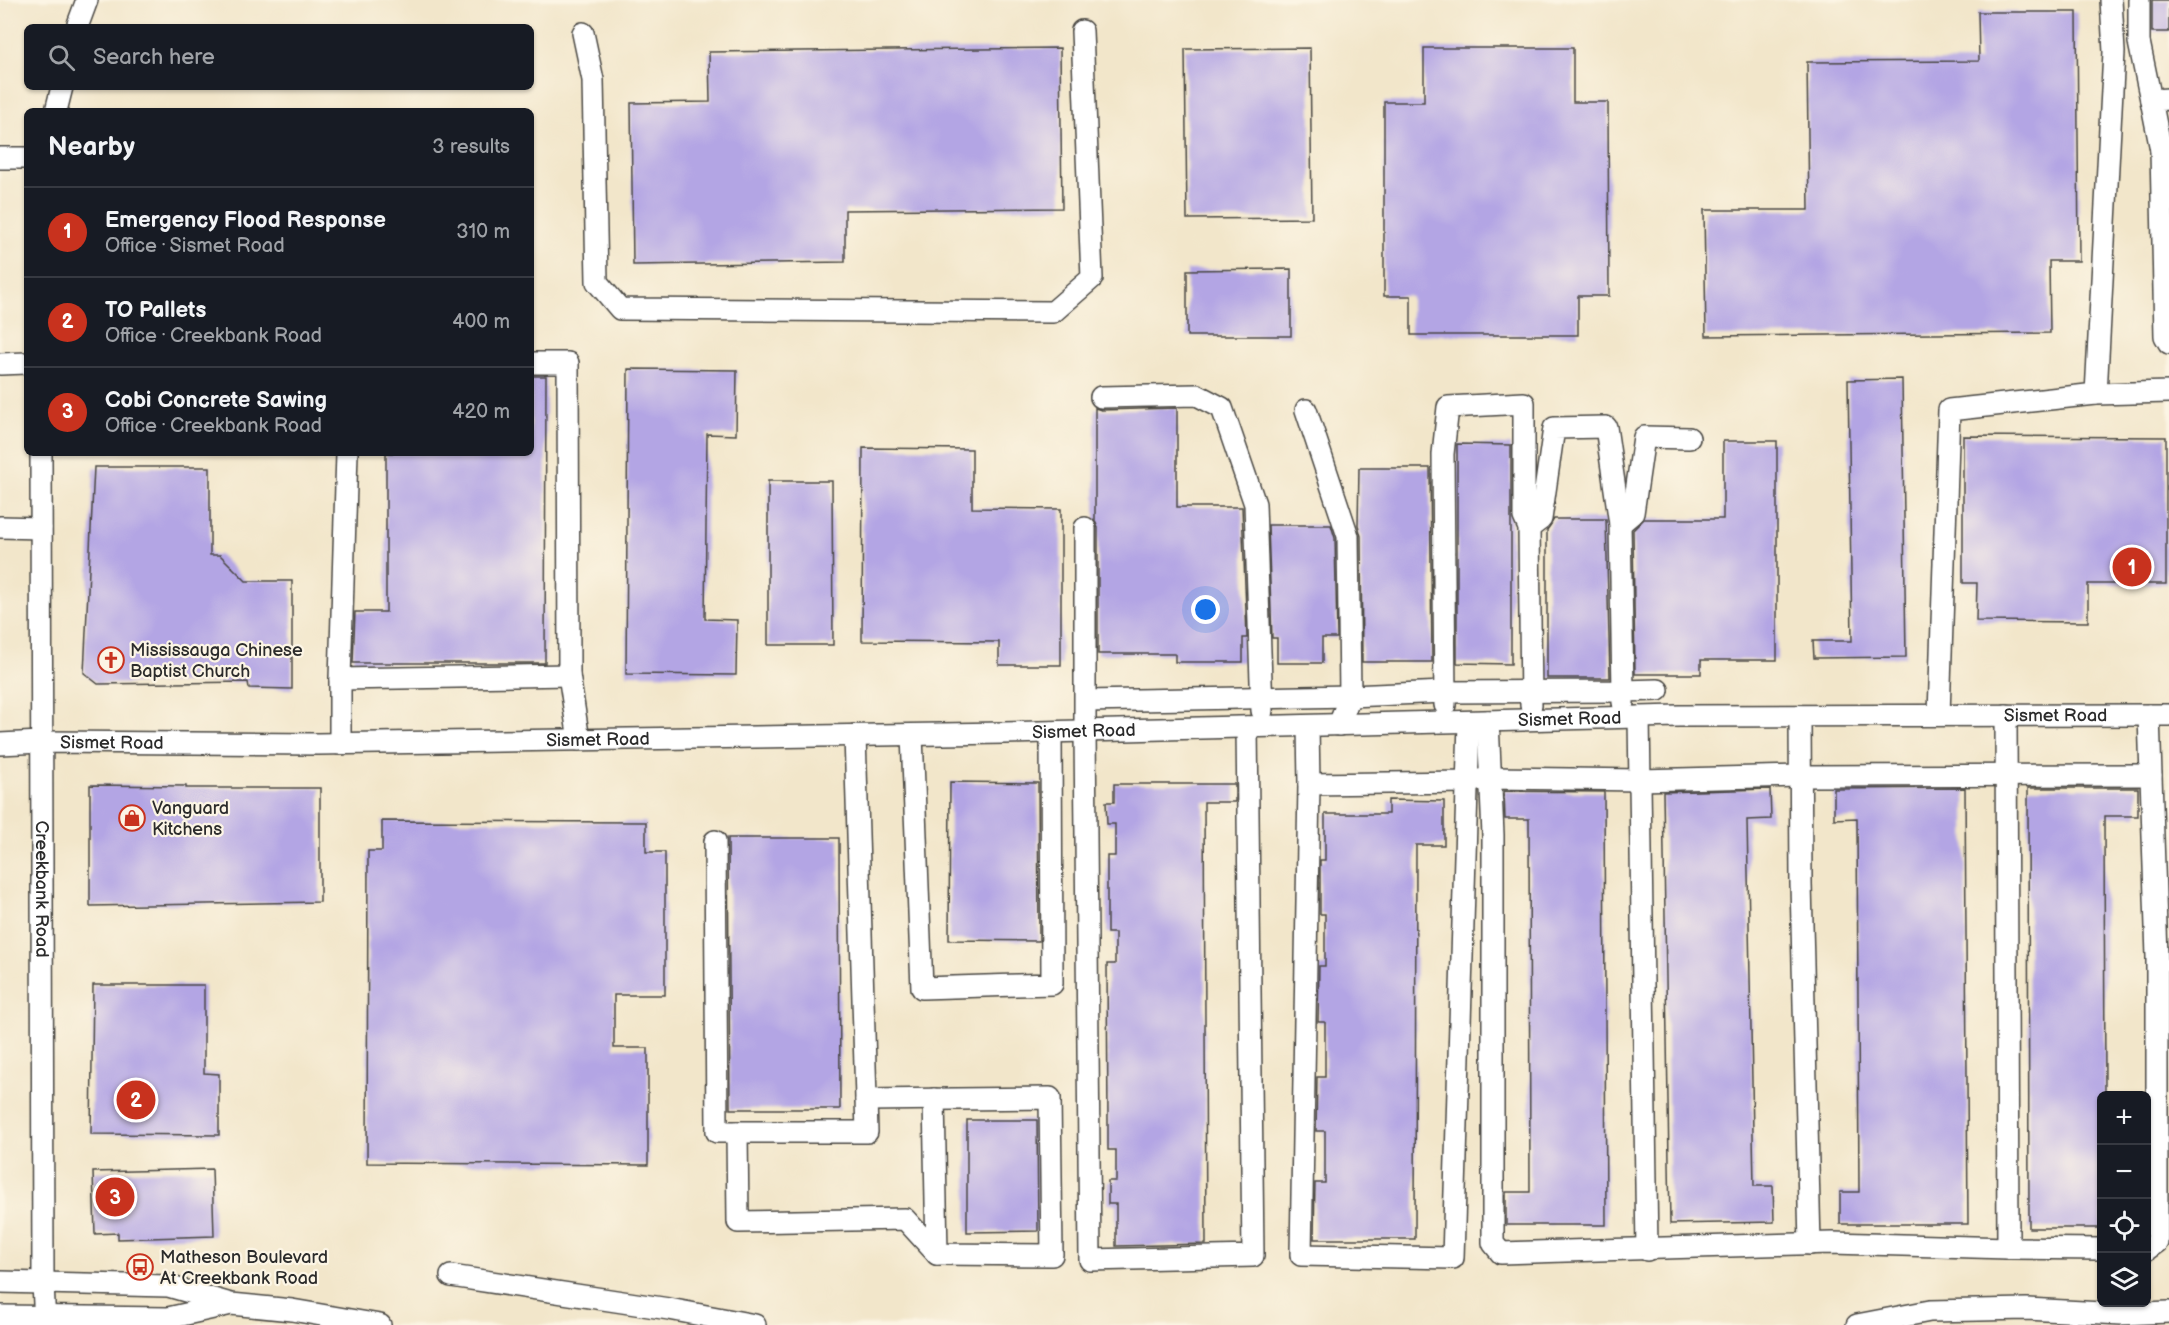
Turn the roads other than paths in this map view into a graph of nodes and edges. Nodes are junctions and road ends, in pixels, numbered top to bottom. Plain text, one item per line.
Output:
1 (87, 0) edge
2 (2111, 0) edge
3 (2139, 0) edge
4 (78, 24) edge
5 (1082, 31) dead end
6 (583, 33) dead end
7 (61, 90) edge
8 (2160, 99) edge
9 (57, 108) edge
10 (2165, 149) edge
11 (0, 158) edge
12 (24, 158) edge
13 (2169, 343) edge
14 (24, 363) edge
15 (534, 363) edge
16 (0, 364) edge
17 (2169, 392) edge
18 (2096, 394) junction
19 (1101, 398) dead end
20 (1306, 410) dead end
21 (1689, 438) dead end
22 (41, 456) edge
23 (347, 456) edge
24 (1620, 524) junction
25 (0, 527) edge
26 (41, 528) junction
27 (1085, 528) dead end
28 (1529, 528) junction
29 (569, 675) junction
30 (340, 679) junction
31 (1658, 690) dead end
32 (1623, 691) junction
33 (1445, 692) junction
34 (1531, 693) junction
35 (1350, 696) junction
36 (1261, 697) junction
37 (1180, 699) junction
38 (1086, 701) junction
39 (2006, 715) junction
40 (2159, 715) edge
41 (1800, 716) junction
42 (1939, 716) junction
43 (1630, 718) junction
44 (1531, 720) junction
45 (1479, 721) junction
46 (1445, 722) junction
47 (1339, 725) junction
48 (1308, 726) junction
49 (1255, 727) junction
50 (1182, 729) junction
51 (1085, 731) junction
52 (1051, 732) junction
53 (855, 735) junction
54 (912, 735) junction
55 (579, 740) junction
56 (40, 742) junction
57 (0, 744) edge
58 (340, 744) junction
59 (2005, 775) junction
60 (2151, 775) junction
61 (1800, 776) junction
62 (1490, 778) junction
63 (1640, 780) junction
64 (1467, 782) junction
65 (1309, 784) junction
66 (715, 841) dead end
67 (866, 1100) junction
68 (934, 1100) junction
69 (737, 1132) junction
70 (1810, 1244) junction
71 (2151, 1246) edge
72 (2008, 1248) junction
73 (2097, 1249) edge
74 (1647, 1250) junction
75 (937, 1254) junction
76 (451, 1276) dead end
77 (0, 1282) edge
78 (43, 1283) junction
79 (231, 1304) junction
80 (2169, 1312) edge
81 (0, 1316) edge
82 (2122, 1320) edge
83 (44, 1321) edge
84 (380, 1325) edge
85 (755, 1325) edge
86 (1857, 1325) edge

1 - 4 street
2 - 18 street
3 - 8 street
5 - 6 street
7 - 9 street
8 - 10 street
10 - 13 street
11 - 12 street
14 - 16 street
15 - 29 street
17 - 18 street
18 - 42 street
19 - 36 street
20 - 35 street
21 - 24 street
22 - 26 street, Creekbank Road
23 - 30 street
24 - 28 street
24 - 32 street
25 - 26 street
26 - 56 street, Creekbank Road
27 - 38 street
28 - 33 street
28 - 34 street
29 - 30 street
29 - 55 street
30 - 58 street
31 - 32 street
32 - 34 street
32 - 43 street
33 - 34 street
33 - 35 street
33 - 46 street
34 - 44 street
35 - 36 street
35 - 47 street
36 - 37 street
36 - 49 street
37 - 38 street
37 - 50 street
38 - 51 street
39 - 40 street, Sismet Road
39 - 42 street, Sismet Road
39 - 59 street
40 - 60 street
41 - 42 street, Sismet Road
41 - 43 street, Sismet Road
41 - 61 street
43 - 44 street, Sismet Road
43 - 63 street
44 - 45 street, Sismet Road
45 - 46 street, Sismet Road
45 - 62 street
45 - 64 street
46 - 47 street, Sismet Road
47 - 48 street, Sismet Road
48 - 49 street, Sismet Road
48 - 65 street
49 - 50 street, Sismet Road
49 - 51 street
50 - 51 street, Sismet Road
51 - 52 street, Sismet Road
52 - 54 street, Sismet Road
52 - 54 street
53 - 54 street, Sismet Road
53 - 55 street, Sismet Road
53 - 67 street
55 - 58 street, Sismet Road
56 - 57 street, Sismet Road
56 - 58 street, Sismet Road
56 - 78 street, Creekbank Road
59 - 60 street
59 - 61 street
59 - 72 street
60 - 71 street
61 - 63 street
61 - 70 street
62 - 63 street
62 - 64 street
62 - 74 street
63 - 74 street
64 - 65 street
64 - 65 street
66 - 69 street
67 - 68 street
67 - 69 street
68 - 75 street
68 - 75 street
69 - 75 street
70 - 72 street
70 - 74 street
72 - 73 street
76 - 85 street
77 - 78 street
78 - 79 street
78 - 83 street, Creekbank Road
79 - 83 street
79 - 84 street
80 - 82 street
81 - 83 street
82 - 86 street

